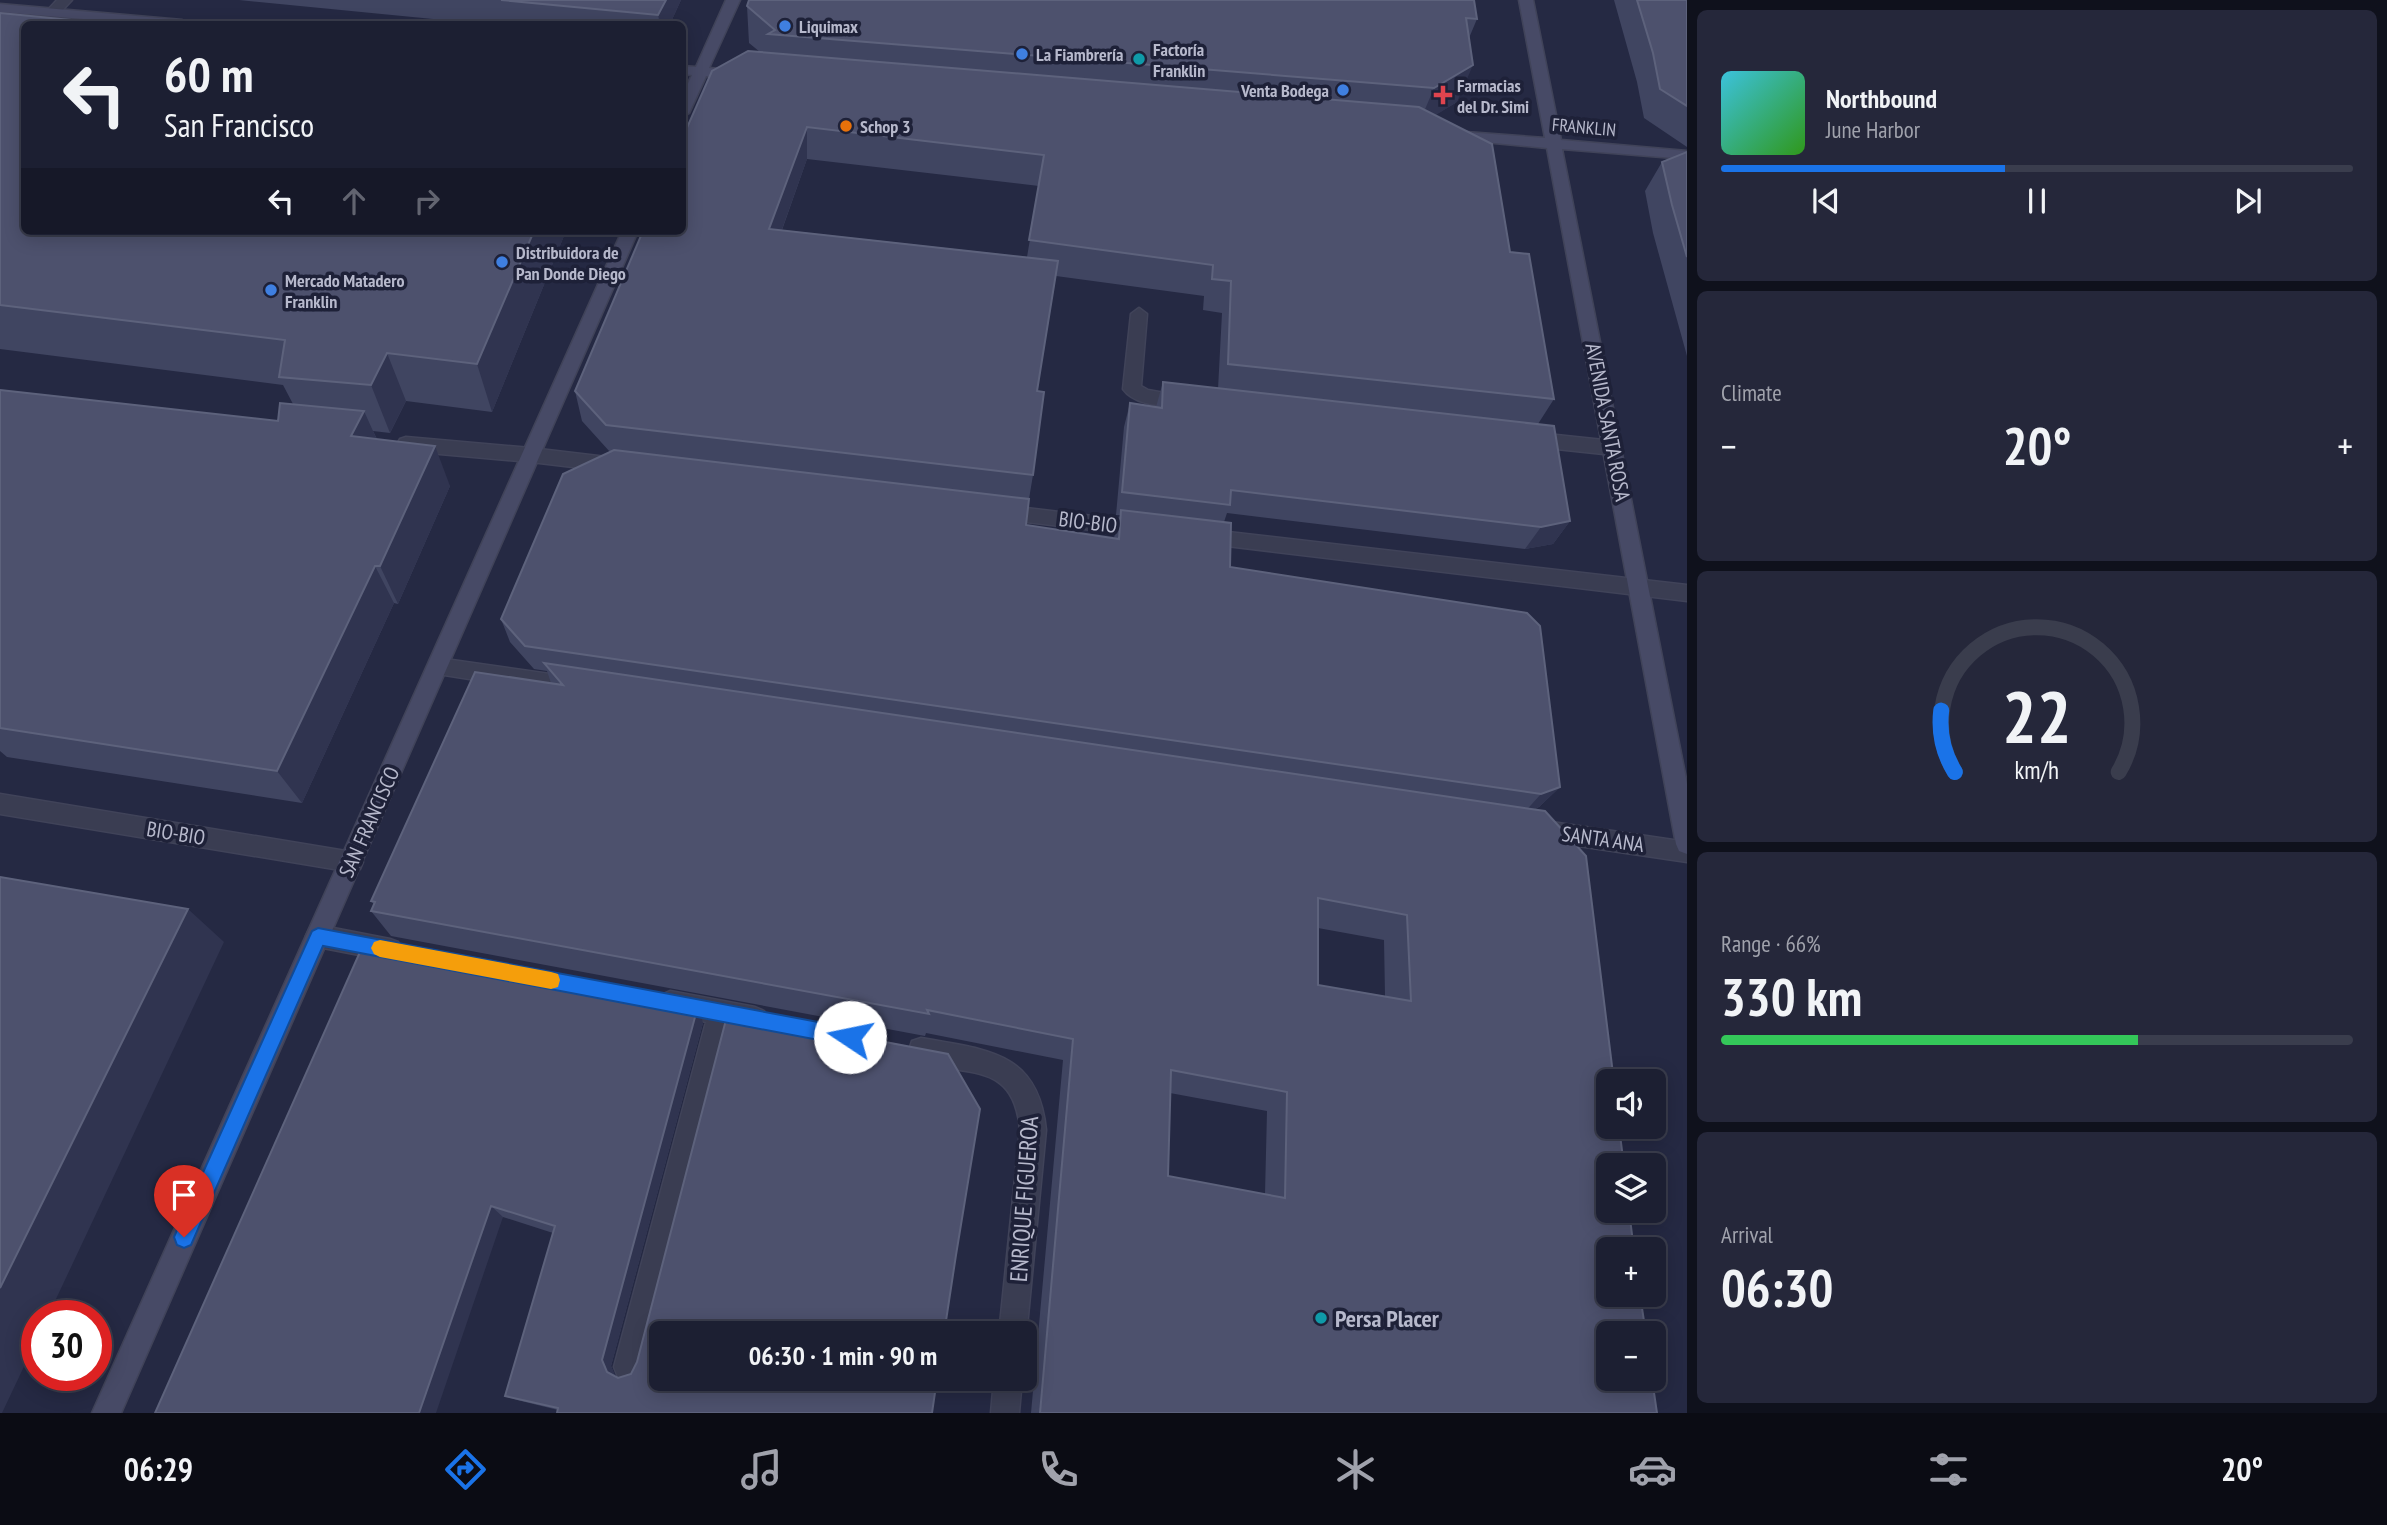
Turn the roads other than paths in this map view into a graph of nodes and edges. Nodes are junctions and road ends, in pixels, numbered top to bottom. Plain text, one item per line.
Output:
1 (65, 0) edge
2 (733, 0) edge
3 (1526, 0) edge
4 (0, 8) edge
5 (52, 13) junction
6 (147, 21) edge
7 (686, 70) edge
8 (701, 72) junction
9 (753, 76) edge
10 (686, 104) edge
11 (1442, 134) edge
12 (1553, 144) junction
13 (1687, 155) edge
14 (628, 235) edge
15 (1139, 313) dead end
16 (1207, 405) edge
17 (1512, 438) edge
18 (381, 442) edge
19 (1613, 448) junction
20 (531, 455) junction
21 (628, 467) edge
22 (986, 510) edge
23 (1640, 589) junction
24 (1687, 593) edge
25 (438, 666) junction
26 (576, 687) edge
27 (0, 804) edge
28 (1522, 828) edge
29 (1687, 844) edge
30 (1687, 852) edge
31 (352, 862) junction
32 (318, 936) junction
33 (409, 954) edge
34 (653, 1000) edge
35 (721, 1012) junction
36 (775, 1023) edge
37 (897, 1046) edge
38 (1014, 1321) edge
39 (628, 1367) dead end
40 (1007, 1391) edge
41 (106, 1413) edge
42 (1005, 1413) edge

1 - 5 street
2 - 8 main road
3 - 12 main road, AVENIDA SANTA ROSA
4 - 5 main road
5 - 6 main road
7 - 8 main road
8 - 9 main road
8 - 10 main road
11 - 12 main road, FRANKLIN
12 - 13 main road, FRANKLIN
12 - 19 main road, AVENIDA SANTA ROSA
14 - 20 main road, SAN FRANCISCO
15 - 16 street
17 - 19 street
18 - 20 street
19 - 23 main road, AVENIDA SANTA ROSA
20 - 21 street
20 - 25 main road, SAN FRANCISCO
22 - 23 street, BIO-BIO
23 - 24 street, BIO-BIO
23 - 29 main road, AVENIDA SANTA ROSA
25 - 26 street
25 - 31 main road, SAN FRANCISCO
27 - 31 street, BIO-BIO
28 - 30 street, SANTA ANA
31 - 32 main road, SAN FRANCISCO
32 - 33 street
32 - 41 main road, SAN FRANCISCO
34 - 35 street
35 - 36 street
35 - 39 street
37 - 38 street, ENRIQUE FIGUEROA
40 - 42 street

